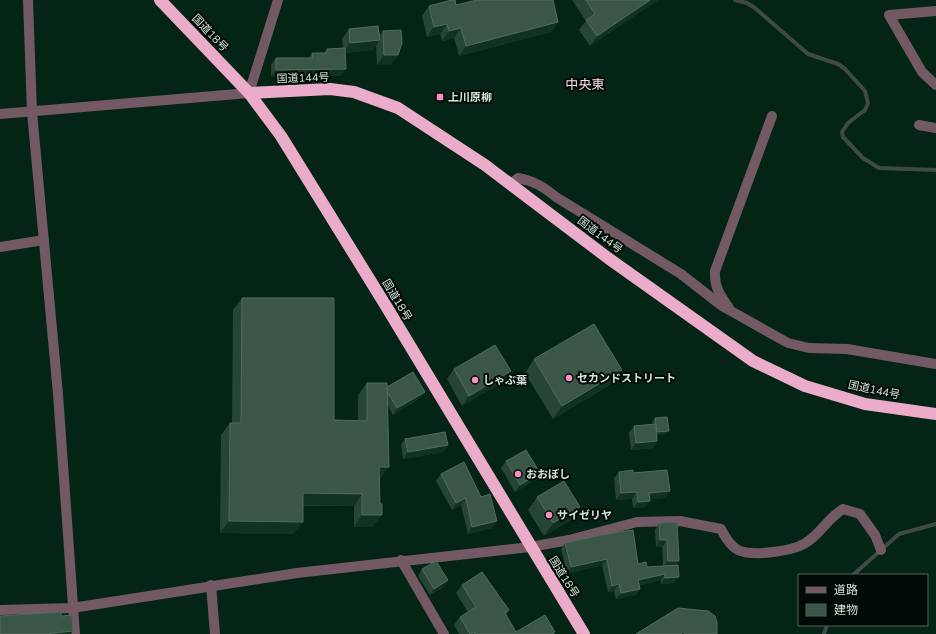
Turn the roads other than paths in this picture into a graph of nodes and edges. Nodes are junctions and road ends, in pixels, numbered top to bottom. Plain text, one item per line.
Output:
1 (28, 0) edge
2 (160, 0) edge
3 (278, 0) edge
4 (936, 11) edge
5 (936, 85) edge
6 (249, 93) junction
7 (32, 112) junction
8 (0, 114) edge
9 (772, 116) dead end
10 (918, 125) dead end
11 (936, 128) edge
12 (511, 184) junction
13 (44, 240) junction
14 (0, 247) edge
15 (731, 311) junction
16 (936, 364) edge
17 (936, 414) edge
18 (530, 547) junction
19 (881, 550) dead end
20 (400, 560) junction
21 (211, 585) junction
22 (72, 608) junction
23 (0, 610) edge
24 (75, 634) edge
25 (215, 634) edge
26 (444, 634) edge
27 (584, 634) edge

1 - 7 street
2 - 6 highway, 国道18号
3 - 6 street
4 - 5 street
6 - 7 street
6 - 12 highway, 国道144号
6 - 18 highway, 国道18号
7 - 8 street
7 - 13 street
9 - 15 street
10 - 11 street
12 - 15 street
12 - 17 highway, 国道144号
13 - 14 street
13 - 22 street
15 - 16 street
18 - 19 street
18 - 20 street
18 - 27 highway, 国道18号
20 - 21 street
20 - 26 street
21 - 22 street
21 - 25 street
22 - 23 street
22 - 24 street

